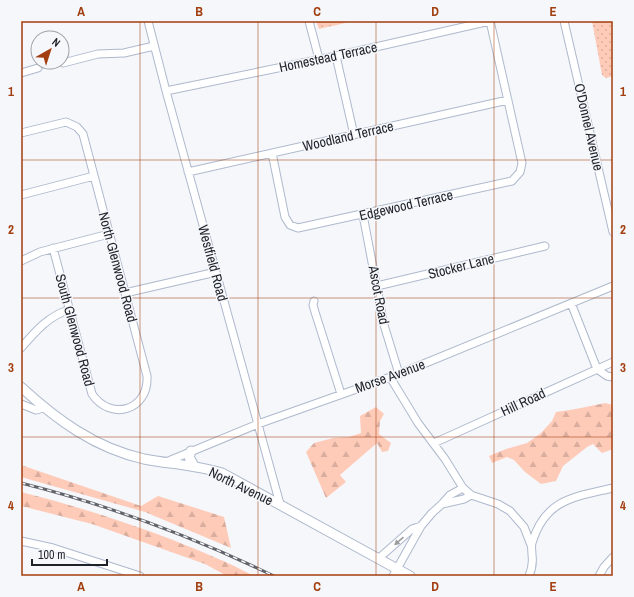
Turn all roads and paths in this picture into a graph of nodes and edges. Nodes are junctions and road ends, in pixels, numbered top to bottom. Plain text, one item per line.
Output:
1 (148, 21) edge
2 (310, 21) edge
3 (490, 21) edge
4 (564, 21) edge
5 (154, 46) junction
6 (336, 56) junction
7 (319, 59) junction
8 (70, 61) edge
9 (31, 70) edge
10 (21, 73) edge
11 (166, 91) junction
12 (508, 100) junction
13 (21, 133) edge
14 (354, 135) junction
15 (272, 153) junction
16 (188, 172) junction
17 (94, 176) junction
18 (21, 195) edge
19 (363, 214) junction
20 (613, 232) edge
21 (109, 234) junction
22 (544, 246) dead end
23 (53, 248) junction
24 (21, 261) edge
25 (216, 272) junction
26 (376, 286) junction
27 (613, 286) edge
28 (125, 293) junction
29 (314, 301) dead end
30 (571, 303) junction
31 (69, 310) junction
32 (21, 348) edge
33 (613, 362) edge
34 (597, 369) junction
35 (399, 374) junction
36 (390, 377) junction
37 (613, 377) edge
38 (21, 387) edge
39 (341, 394) junction
40 (21, 404) edge
41 (44, 408) junction
42 (128, 408) joint
43 (258, 424) junction
44 (434, 443) junction
45 (190, 451) junction
46 (166, 462) junction
47 (194, 466) junction
48 (464, 488) junction
49 (613, 488) edge
50 (471, 495) junction
51 (280, 504) junction
52 (442, 504) junction
53 (540, 522) junction
54 (421, 526) junction
55 (524, 527) junction
56 (21, 541) edge
57 (531, 545) junction
58 (613, 557) edge
59 (378, 559) junction
60 (395, 572) edge
61 (140, 576) edge
62 (410, 576) edge
63 (530, 576) edge
64 (599, 576) edge

1 - 5 street, Westfield Road
2 - 7 street
3 - 6 street, Homestead Terrace
3 - 12 street
4 - 20 street, O'Donnel Avenue
5 - 8 street
5 - 11 street, Westfield Road
6 - 7 street, Homestead Terrace
6 - 14 street
7 - 11 street, Homestead Terrace
9 - 10 street
11 - 16 street, Westfield Road
12 - 14 street, Woodland Terrace
12 - 19 street, Edgewood Terrace
13 - 17 street, North Glenwood Road
14 - 15 street, Woodland Terrace
15 - 16 street, Woodland Terrace
15 - 19 street, Edgewood Terrace
16 - 25 street, Westfield Road
17 - 18 street
17 - 21 street, North Glenwood Road
19 - 26 street, Ascot Road
21 - 23 street
21 - 28 street, North Glenwood Road
22 - 26 street, Stocker Lane
23 - 24 street
23 - 31 street, South Glenwood Road
25 - 28 street
25 - 43 street, Westfield Road
26 - 35 street, Ascot Road
27 - 30 street, Morse Avenue
28 - 42 street, North Glenwood Road
29 - 39 street
30 - 34 street
30 - 35 street, Morse Avenue
31 - 32 street
31 - 42 street, South Glenwood Road
33 - 34 street, Hill Road
34 - 37 street
34 - 44 street, Hill Road
35 - 36 street, Morse Avenue
36 - 39 street, Morse Avenue
36 - 44 street
38 - 41 main road, North Avenue
39 - 43 street, Morse Avenue
40 - 41 street
41 - 46 main road, North Avenue
43 - 45 street, Morse Avenue
43 - 51 street, Westfield Road
44 - 48 street
45 - 46 street, Morse Avenue
45 - 47 main road
46 - 47 main road, North Avenue
47 - 51 main road, North Avenue
48 - 50 street
48 - 52 street
49 - 53 street
50 - 52 street
50 - 55 street
51 - 59 main road, North Avenue
52 - 54 street
53 - 55 street
53 - 57 street
54 -> 59 street
54 - 60 street
55 - 57 street
56 - 61 street
57 - 63 street
58 - 64 street
59 - 60 main road, North Avenue
60 - 62 main road, North Avenue

